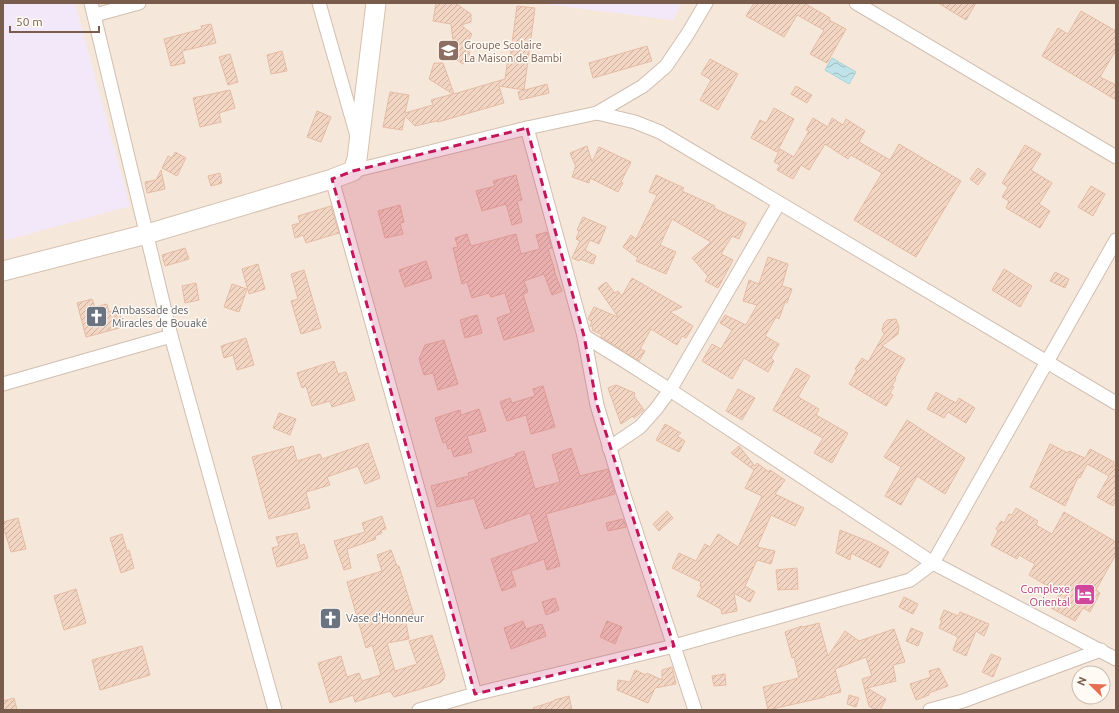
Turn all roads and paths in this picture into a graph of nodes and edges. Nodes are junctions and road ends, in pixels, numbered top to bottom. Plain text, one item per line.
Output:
1 (139, 3) edge
2 (319, 3) edge
3 (376, 3) edge
4 (706, 3) edge
5 (856, 3) edge
6 (93, 9) edge
7 (596, 113) junction
8 (526, 128) junction
9 (359, 142) junction
10 (1116, 157) edge
11 (353, 171) junction
12 (332, 179) junction
13 (779, 202) junction
14 (147, 234) junction
15 (1116, 240) edge
16 (3, 271) edge
17 (171, 336) junction
18 (584, 336) junction
19 (1047, 363) junction
20 (3, 384) edge
21 (670, 390) junction
22 (1116, 403) edge
23 (609, 448) junction
24 (933, 563) junction
25 (674, 646) junction
26 (1101, 650) junction
27 (1116, 659) edge
28 (475, 694) junction
29 (964, 706) edge
30 (275, 710) edge
31 (419, 710) edge
32 (695, 710) edge
33 (930, 710) edge

1 - 6 street
2 - 9 street
3 - 9 street
4 - 7 street
5 - 10 street
6 - 14 street
7 - 8 street
7 - 13 street
8 - 11 street
8 - 18 street
9 - 11 street
11 - 12 street
12 - 14 street
12 - 28 street
13 - 19 street
13 - 21 street
14 - 16 street
14 - 17 street
15 - 19 street
17 - 20 street
17 - 30 street
18 - 21 street
18 - 23 street
19 - 22 street
19 - 24 street
21 - 23 street
21 - 24 street
23 - 25 street
24 - 25 street
24 - 26 street
25 - 28 street
25 - 32 street
26 - 27 street
26 - 29 street
28 - 31 street
29 - 33 street

